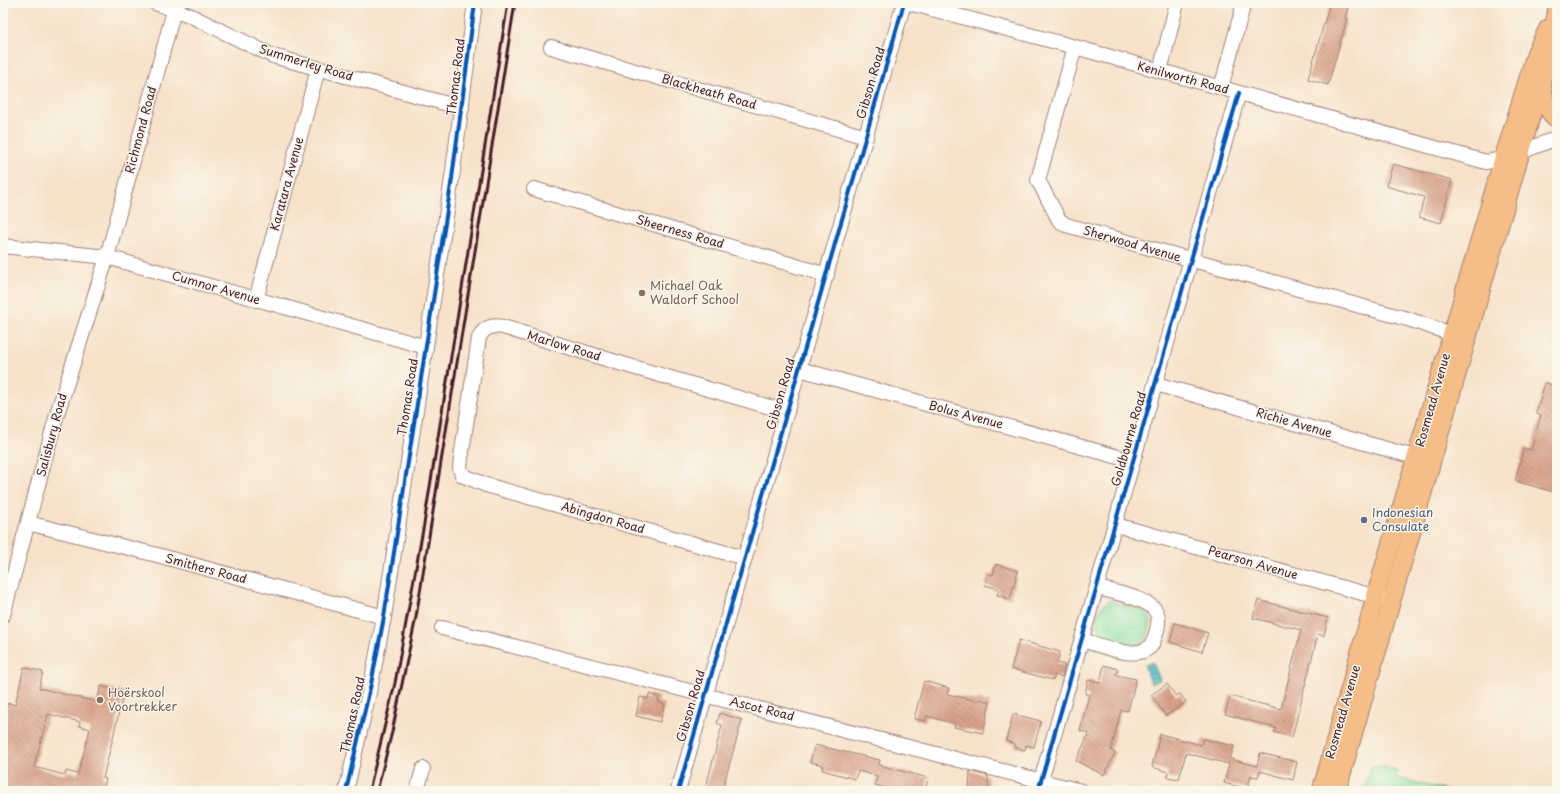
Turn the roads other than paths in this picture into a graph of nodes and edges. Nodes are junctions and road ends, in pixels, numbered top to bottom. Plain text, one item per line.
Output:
1 (155, 3) edge
2 (475, 3) edge
3 (904, 3) edge
4 (909, 3) edge
5 (1177, 3) edge
6 (1244, 3) edge
7 (176, 6) edge
8 (954, 9) edge
9 (1556, 10) edge
10 (551, 47) dead end
11 (1075, 47) junction
12 (318, 69) junction
13 (1160, 71) junction
14 (1542, 79) junction
15 (1221, 88) junction
16 (1239, 93) junction
17 (462, 108) junction
18 (1557, 119) edge
19 (866, 137) junction
20 (1557, 138) edge
21 (1521, 153) junction
22 (1504, 159) junction
23 (534, 189) dead end
24 (3, 246) edge
25 (106, 257) junction
26 (1190, 260) junction
27 (827, 274) junction
28 (256, 300) junction
29 (1452, 334) junction
30 (426, 347) junction
31 (799, 369) junction
32 (1156, 384) junction
33 (787, 412) junction
34 (1424, 459) junction
35 (1133, 462) junction
36 (462, 475) joint
37 (28, 523) junction
38 (1116, 524) junction
39 (744, 558) junction
40 (8, 575) edge
41 (1098, 588) junction
42 (1383, 599) junction
43 (3, 615) edge
44 (384, 618) junction
45 (442, 628) dead end
46 (1082, 640) junction
47 (705, 694) junction
48 (423, 769) dead end
49 (1039, 786) edge
50 (346, 791) edge
51 (417, 791) edge
52 (678, 791) edge
53 (1081, 791) edge
54 (1321, 791) edge
55 (1338, 791) edge

1 - 7 street, Summerley Road
2 - 17 street, Thomas Road
3 - 19 street, Gibson Road
4 - 8 street, Kenilworth Road
5 - 13 street
6 - 15 street
7 - 12 street, Summerley Road
7 - 25 street, Richmond Road
8 - 11 street, Kenilworth Road
9 - 14 main road, Rosmead Avenue
9 - 22 main road, Rosmead Avenue
10 - 19 street, Blackheath Road
11 - 13 street, Kenilworth Road
11 - 26 street, Sherwood Avenue
12 - 17 street, Summerley Road
12 - 28 street, Karatara Avenue
13 - 15 street, Kenilworth Road
14 - 18 main road
14 - 21 main road, Rosmead Avenue
15 - 16 street, Kenilworth Road
16 - 22 street, Kenilworth Road
16 - 26 street, Goldbourne Road
17 - 30 street, Thomas Road
19 - 27 street, Gibson Road
20 - 21 street, Kenilworth Road
21 - 22 street, Kenilworth Road
21 - 34 main road, Rosmead Avenue
22 - 29 main road, Rosmead Avenue
23 - 27 street, Sheerness Road
24 - 25 street, Cumnor Avenue
25 - 28 street, Cumnor Avenue
25 - 37 street, Salisbury Road
26 - 29 street, Sherwood Avenue
26 - 32 street, Goldbourne Road
27 - 31 street, Gibson Road
28 - 30 street, Cumnor Avenue
29 - 34 main road, Rosmead Avenue
30 - 44 street, Thomas Road
31 - 33 street, Gibson Road
31 - 35 street, Bolus Avenue
32 - 34 street, Richie Avenue
32 - 35 street, Goldbourne Road
33 - 36 street, Marlow Road
33 - 39 street, Gibson Road
34 - 42 main road, Rosmead Avenue
35 - 38 street, Goldbourne Road
36 - 39 street, Abingdon Road
37 - 40 street, Salisbury Road
37 - 44 street, Smithers Road
38 - 41 street, Goldbourne Road
38 - 42 street, Pearson Avenue
39 - 47 street, Gibson Road
40 - 43 street, Salisbury Road
41 - 46 street, Goldbourne Road
41 - 46 street
42 - 54 main road, Rosmead Avenue
42 - 55 main road, Rosmead Avenue
44 - 50 street, Thomas Road
45 - 47 street, Ascot Road
46 - 49 street, Goldbourne Road
47 - 49 street, Ascot Road
47 - 52 street, Gibson Road
48 - 51 street
49 - 53 street, Ascot Road

